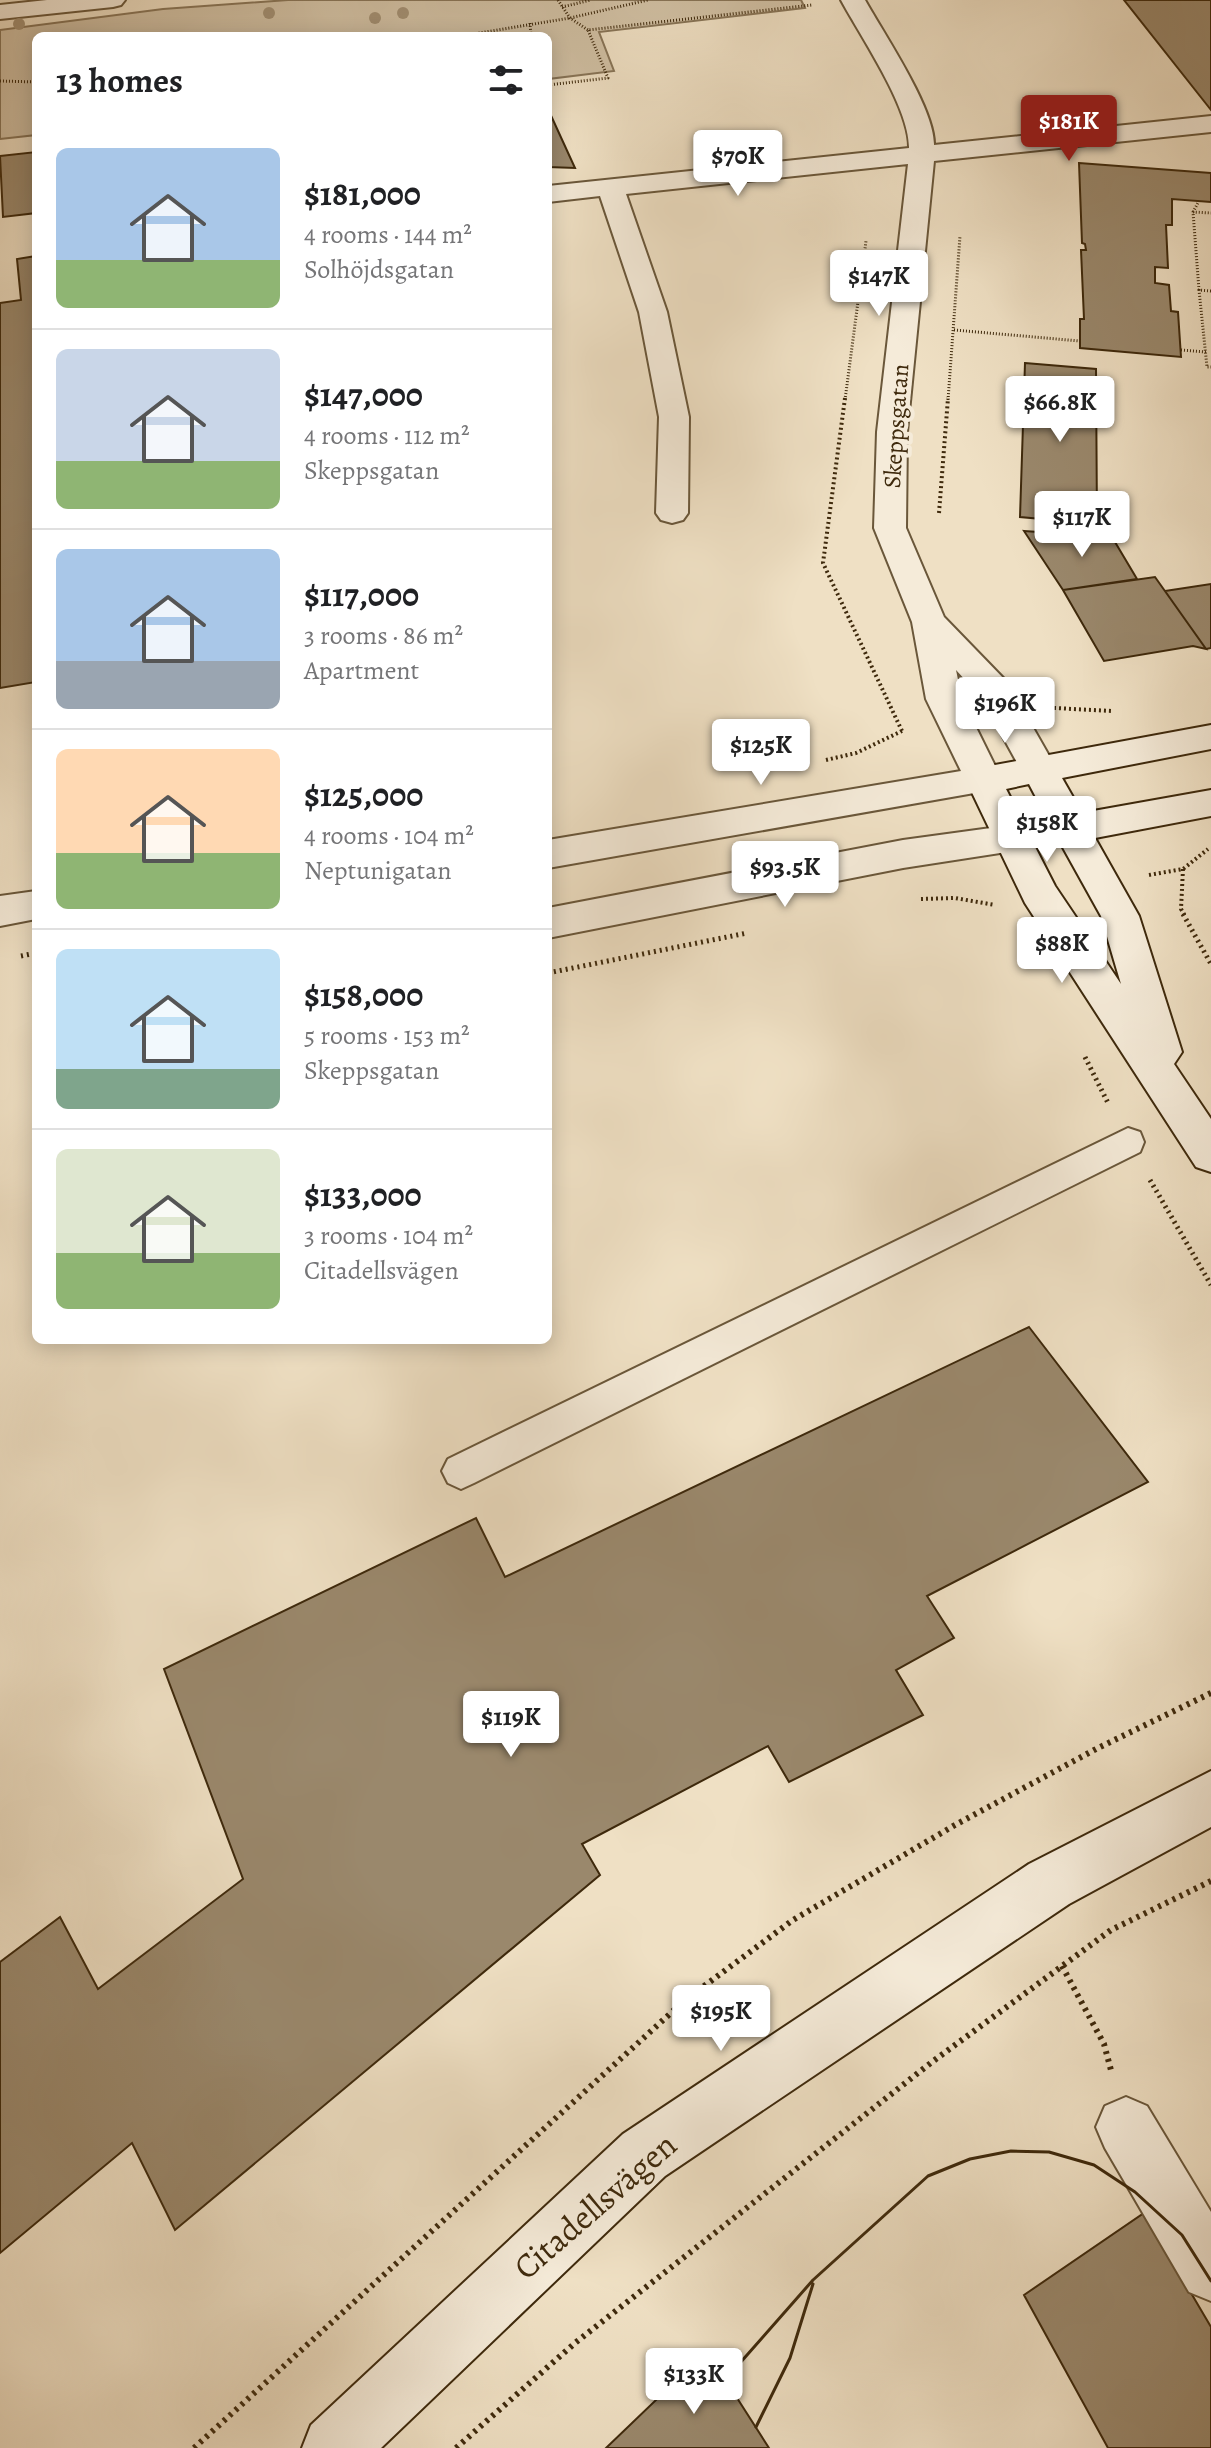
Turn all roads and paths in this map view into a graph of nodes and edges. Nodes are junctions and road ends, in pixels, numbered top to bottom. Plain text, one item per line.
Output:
1 (113, 0) edge
2 (558, 0) edge
3 (591, 0) edge
4 (648, 0) edge
5 (853, 0) edge
6 (812, 5) dead end
7 (562, 7) junction
8 (0, 12) edge
9 (570, 18) junction
10 (530, 23) junction
11 (588, 30) junction
12 (482, 32) edge
13 (531, 32) edge
14 (0, 81) edge
15 (32, 82) edge
16 (552, 85) edge
17 (1211, 124) edge
18 (966, 149) junction
19 (923, 153) junction
20 (610, 187) junction
21 (552, 194) edge
22 (1199, 201) dead end
23 (1193, 212) junction
24 (1211, 213) edge
25 (1199, 290) junction
26 (1211, 291) edge
27 (954, 330) junction
28 (1080, 341) dead end
29 (1181, 350) dead end
30 (1206, 352) junction
31 (1211, 367) edge
32 (672, 513) dead end
33 (939, 517) dead end
34 (929, 622) junction
35 (1126, 713) dead end
36 (1009, 715) junction
37 (955, 724) junction
38 (1211, 737) edge
39 (825, 760) dead end
40 (1038, 768) junction
41 (984, 780) junction
42 (1211, 803) edge
43 (1070, 829) junction
44 (1013, 839) junction
45 (1211, 848) edge
46 (552, 853) edge
47 (911, 900) dead end
48 (32, 906) edge
49 (993, 906) dead end
50 (0, 911) edge
51 (552, 922) edge
52 (748, 932) dead end
53 (1211, 964) edge
54 (552, 972) edge
55 (1174, 1096) junction
56 (1128, 1142) dead end
57 (1211, 1154) edge
58 (461, 1471) dead end
59 (1211, 1693) edge
60 (1211, 1798) edge
61 (1211, 1881) edge
62 (1062, 1966) junction
63 (1126, 2127) joint
64 (1211, 2270) edge
65 (194, 2448) edge
66 (334, 2448) edge
67 (456, 2448) edge

1 - 8 street
2 - 7 path
3 - 7 path
4 - 9 path
5 - 19 street, Skeppsgatan
6 - 11 path
7 - 9 path
9 - 10 path
9 - 11 path
10 - 12 path
10 - 13 path
11 - 16 path
14 - 15 path
17 - 18 street
18 - 19 street
18 - 27 path
19 - 20 street
19 - 34 street, Skeppsgatan
20 - 21 street
20 - 32 street
22 - 23 path
23 - 24 path
23 - 25 path
25 - 26 path
25 - 30 path
27 - 28 path
27 - 33 path
29 - 30 path
30 - 31 path
34 - 36 street
34 - 37 street
35 - 36 path
36 - 40 street
37 - 39 path
37 - 41 street
38 - 40 street
40 - 41 street
40 - 43 street
41 - 44 street
41 - 46 street
42 - 43 street
43 - 44 street
43 - 55 street
44 - 51 street
44 - 55 street
45 - 53 path
47 - 49 path
48 - 50 street
52 - 54 path
55 - 57 street
56 - 58 lane
59 - 65 path
60 - 66 street, Citadellsvägen
61 - 62 path
62 - 63 path
62 - 67 path
63 - 64 street

